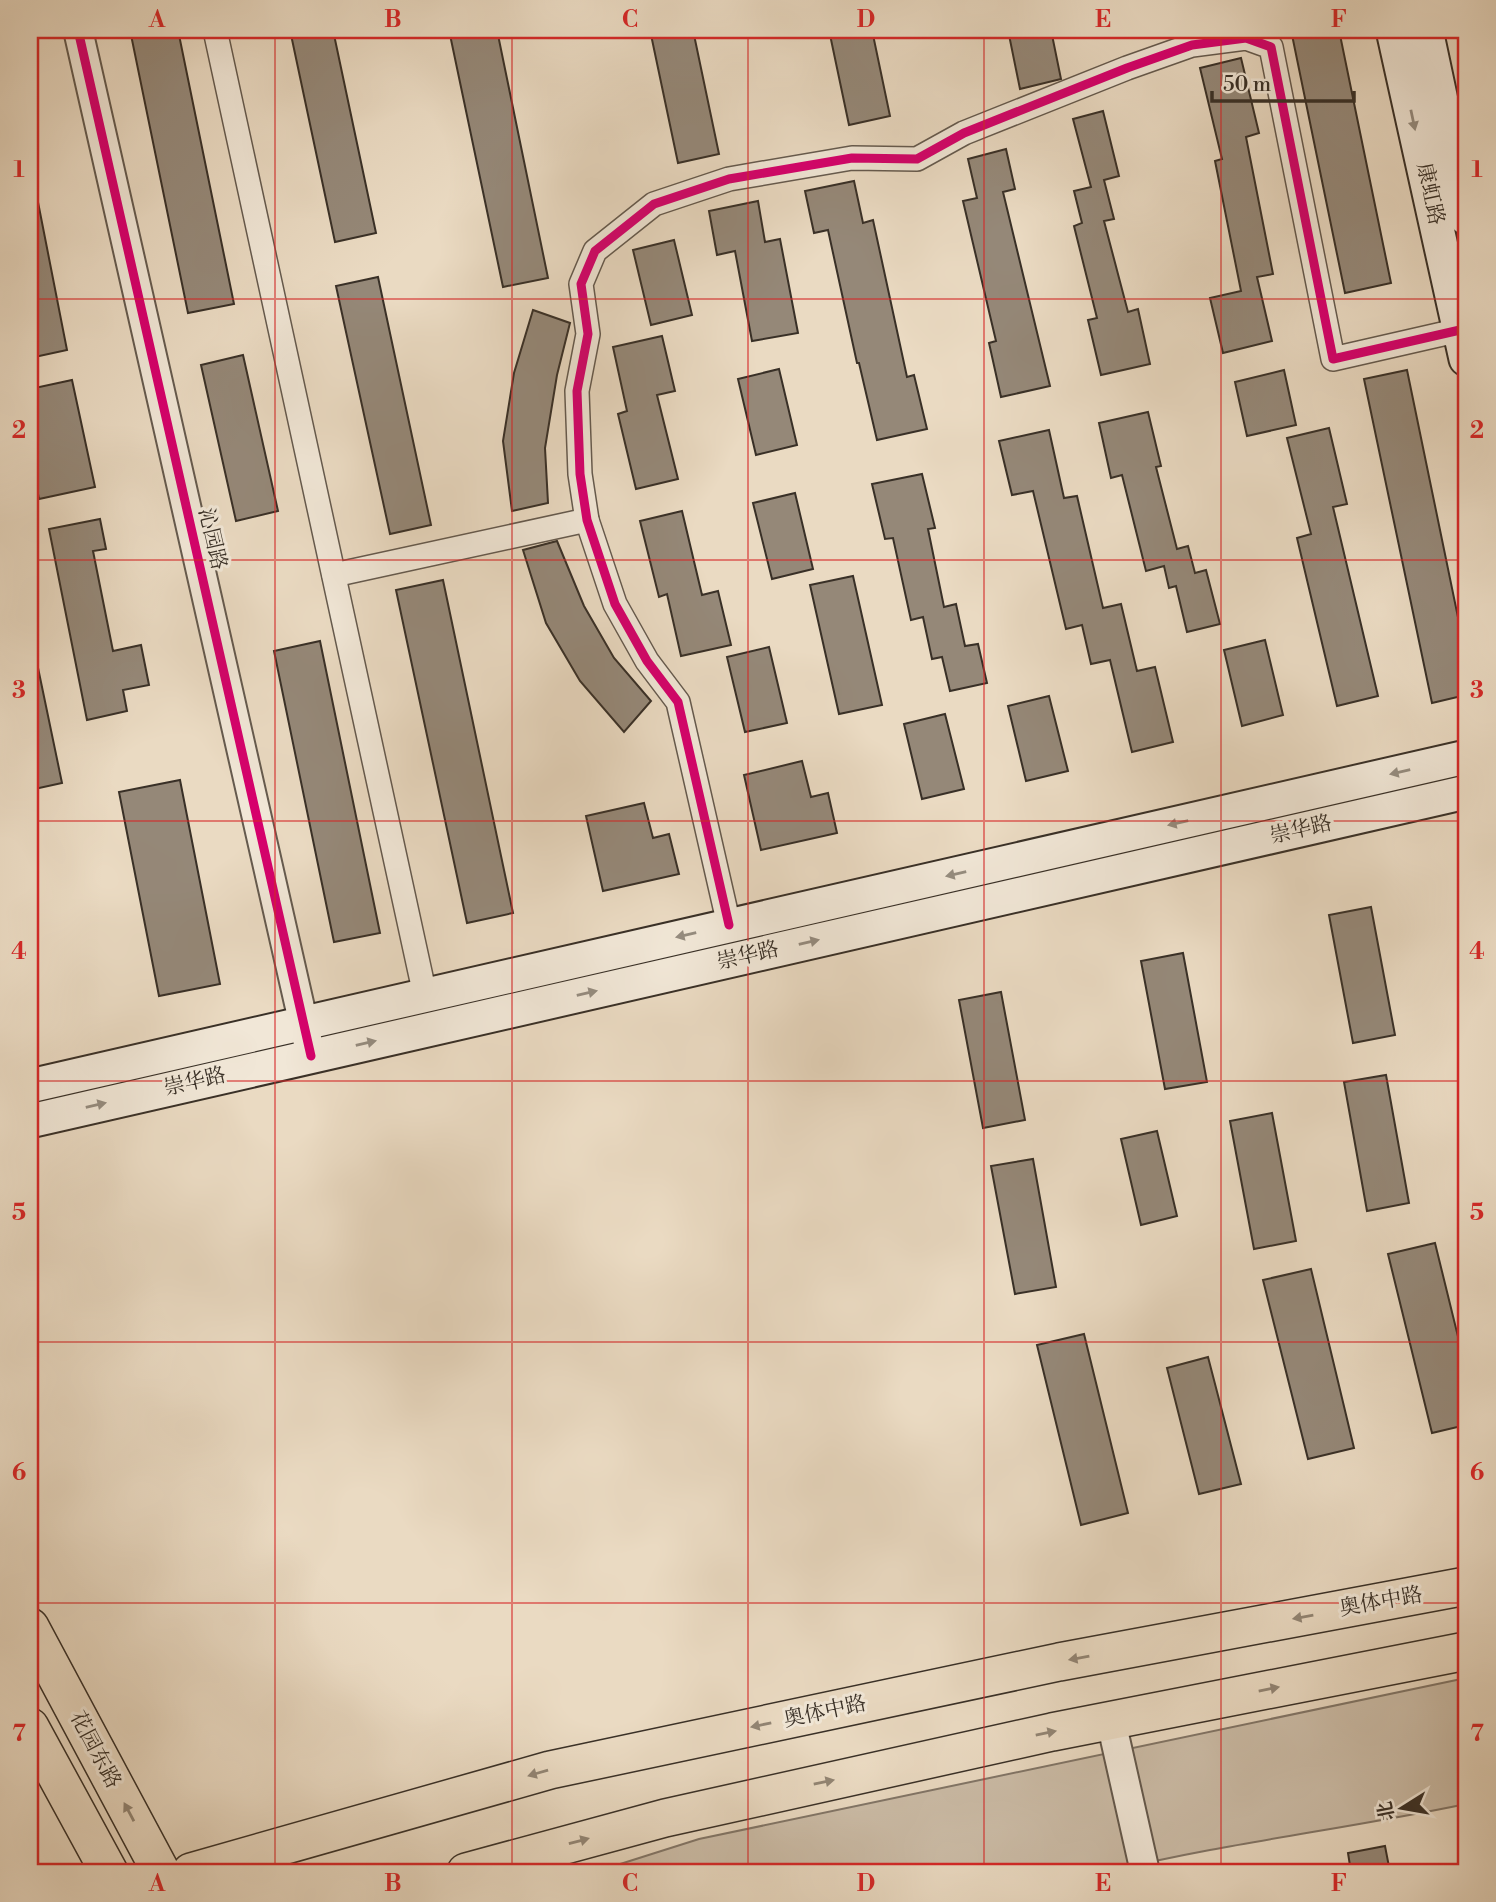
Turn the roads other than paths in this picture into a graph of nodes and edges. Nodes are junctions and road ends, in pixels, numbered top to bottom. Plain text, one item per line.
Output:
1 (78, 30) edge
2 (215, 30) edge
3 (1393, 30) edge
4 (1426, 30) edge
5 (1466, 218) edge
6 (1463, 344) edge
7 (587, 520) junction
8 (334, 575) junction
9 (1466, 757) edge
10 (1466, 792) edge
11 (729, 925) junction
12 (425, 995) junction
13 (304, 1023) junction
14 (311, 1056) junction
15 (30, 1086) edge
16 (30, 1121) edge
17 (1466, 1586) edge
18 (30, 1627) edge
19 (1466, 1651) edge
20 (1111, 1721) junction
21 (30, 1727) edge
22 (109, 1872) edge
23 (161, 1872) edge
24 (191, 1872) edge
25 (466, 1872) edge
26 (1145, 1872) edge

1 - 13 street, 沁园路
2 - 8 street
3 -> 6 main road, 康虹路
4 - 5 main road, 康虹路
6 - 7 street
7 - 8 street
7 - 11 street
8 - 12 street
9 -> 11 main road, 崇华路
14 -> 10 main road, 崇华路
11 -> 12 main road, 崇华路
12 - 13 main road, 崇华路
13 - 14 street, 沁园路
13 - 15 main road, 崇华路
16 -> 14 main road, 崇华路
17 -> 24 main road, 奥体中路
23 -> 18 main road, 花园东路
20 -> 19 main road
25 -> 20 main road
20 - 26 street
21 - 22 main road

